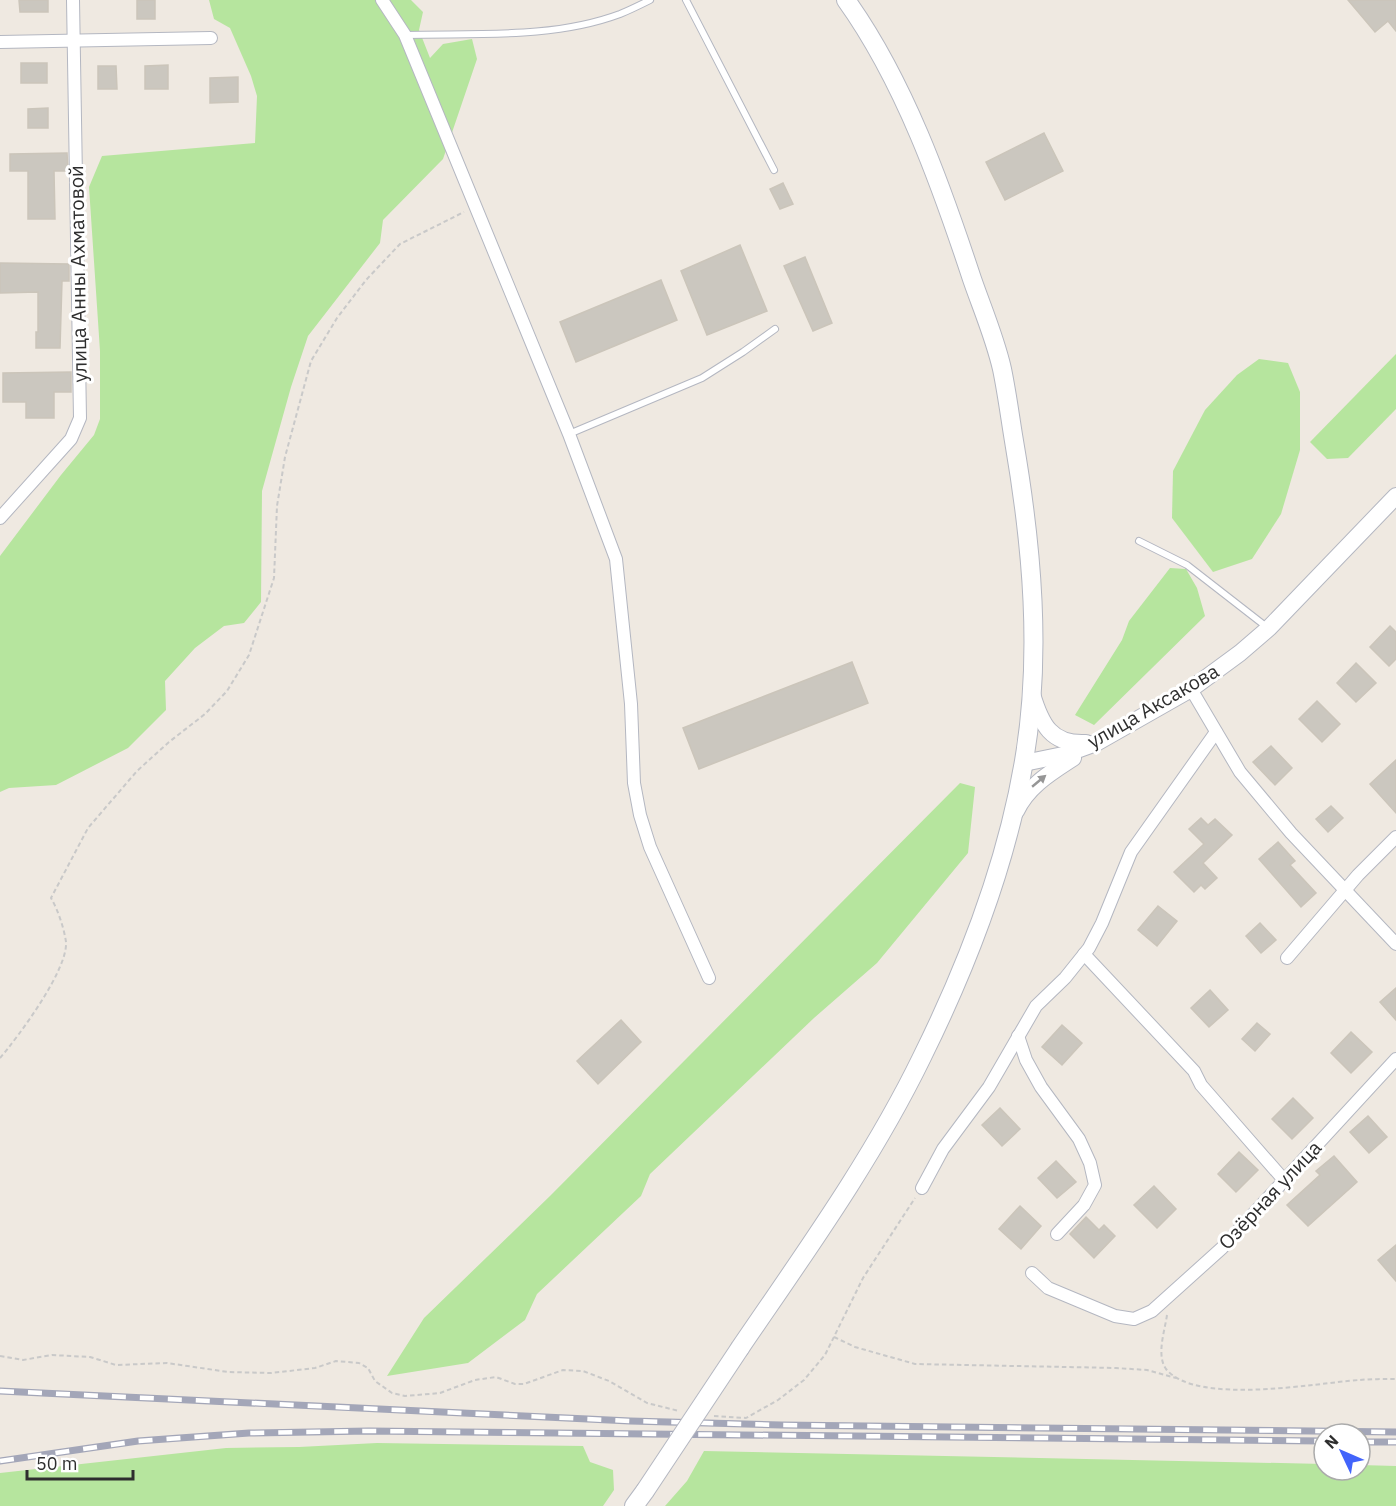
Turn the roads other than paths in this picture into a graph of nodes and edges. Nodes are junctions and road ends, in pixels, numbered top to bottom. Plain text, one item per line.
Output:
1 (73, 0) edge
2 (382, 0) edge
3 (650, 0) edge
4 (686, 0) edge
5 (846, 0) edge
6 (405, 35) junction
7 (211, 38) dead end
8 (74, 40) junction
9 (0, 42) edge
10 (774, 170) dead end
11 (775, 329) dead end
12 (569, 434) junction
13 (1396, 496) edge
14 (0, 518) edge
15 (1139, 541) dead end
16 (1269, 628) junction
17 (1191, 689) junction
18 (1031, 692) junction
19 (1216, 732) junction
20 (1096, 743) junction
21 (1024, 763) junction
22 (1008, 830) junction
23 (1396, 837) edge
24 (1345, 890) junction
25 (1396, 944) edge
26 (1084, 954) junction
27 (1287, 957) dead end
28 (709, 978) dead end
29 (1018, 1036) junction
30 (1396, 1059) edge
31 (1284, 1180) junction
32 (922, 1188) road end
33 (1057, 1234) dead end
34 (1032, 1273) dead end
35 (640, 1498) edge

1 - 8 street, улица Анны Ахматовой
2 - 6 street
3 - 6 lane
4 - 10 lane
5 - 18 main road
6 - 12 street
7 - 8 street
8 - 9 street
8 - 14 street, улица Анны Ахматовой
11 - 12 lane
12 - 28 street
13 - 16 street, улица Аксакова
15 - 16 lane
16 - 17 street, улица Аксакова
17 - 19 street
17 - 20 street, улица Аксакова
18 - 20 street
18 - 21 main road
19 - 24 street
19 - 26 street
20 - 21 street, улица Аксакова
22 -> 20 street
21 - 22 main road
22 - 35 main road, bridge
23 - 24 street
24 - 25 street
24 - 27 street
26 - 29 street
26 - 31 street
29 - 32 street
29 - 33 street
30 - 31 street, Озёрная улица
31 - 34 street, Озёрная улица

